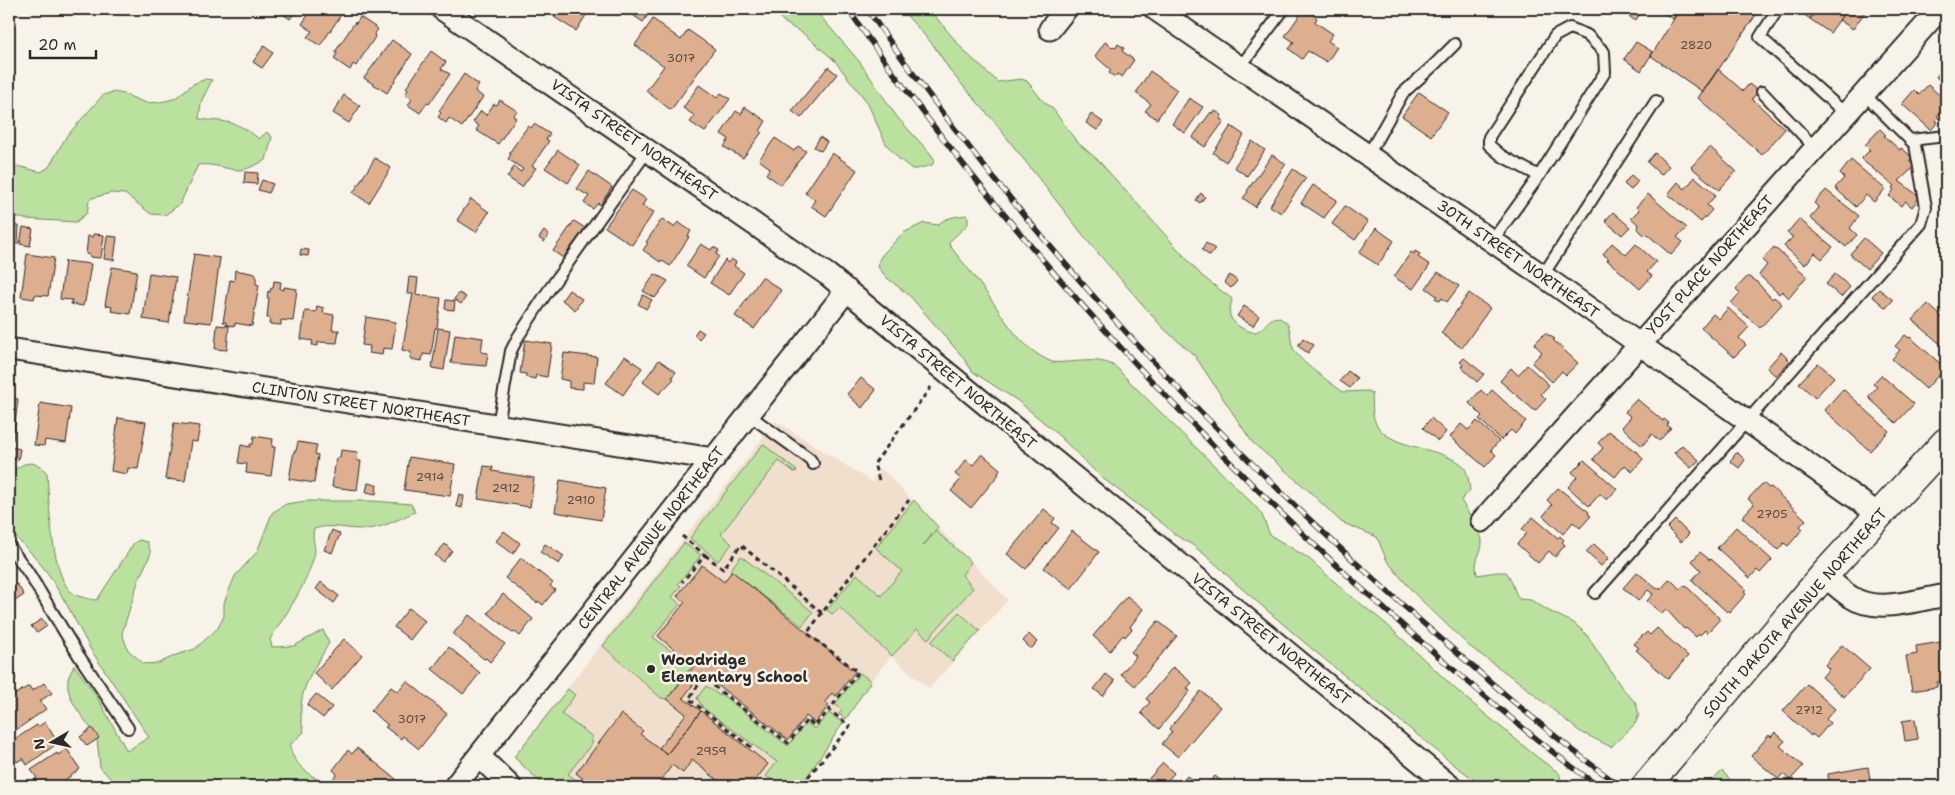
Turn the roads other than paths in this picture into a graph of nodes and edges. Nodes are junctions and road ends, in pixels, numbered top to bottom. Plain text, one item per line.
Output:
1 (442, 9) edge
2 (1066, 9) edge
3 (1155, 9) edge
4 (1284, 9) edge
5 (1778, 9) edge
6 (1940, 9) edge
7 (1050, 30) dead end
8 (1455, 44) dead end
9 (1240, 68) junction
10 (1762, 92) dead end
11 (1864, 94) junction
12 (1656, 101) dead end
13 (1846, 114) junction
14 (1946, 136) edge
15 (1911, 140) junction
16 (1815, 148) junction
17 (648, 150) junction
18 (1368, 155) junction
19 (1539, 176) junction
20 (1492, 241) junction
21 (1543, 275) junction
22 (847, 290) junction
23 (1640, 344) junction
24 (9, 349) edge
25 (749, 415) junction
26 (1748, 421) junction
27 (498, 425) junction
28 (1946, 442) edge
29 (714, 459) junction
30 (814, 464) dead end
31 (1877, 515) junction
32 (1482, 521) dead end
33 (9, 546) edge
34 (1824, 575) junction
35 (1595, 593) dead end
36 (1946, 595) edge
37 (128, 728) dead end
38 (479, 756) junction
39 (455, 786) edge
40 (510, 786) edge
41 (1450, 786) edge
42 (1646, 786) edge

1 - 17 street, VISTA STREET NORTHEAST
2 - 7 street
3 - 9 street, 30TH STREET NORTHEAST
4 - 9 lane
5 - 13 lane
6 - 11 street, YOST PLACE NORTHEAST
8 - 18 lane
9 - 18 street, 30TH STREET NORTHEAST
10 - 16 lane
11 - 13 street, YOST PLACE NORTHEAST
11 - 15 lane
12 - 21 lane
13 - 16 street, YOST PLACE NORTHEAST
14 - 15 lane
15 - 26 lane
16 - 23 street, YOST PLACE NORTHEAST
17 - 22 street, VISTA STREET NORTHEAST
17 - 27 lane
18 - 20 street, 30TH STREET NORTHEAST
19 - 19 lane
19 - 20 lane
20 - 21 street, 30TH STREET NORTHEAST
21 - 23 street, 30TH STREET NORTHEAST
22 - 25 street, CENTRAL AVENUE NORTHEAST
22 - 41 street, VISTA STREET NORTHEAST
23 - 26 street, 30TH STREET NORTHEAST
23 - 32 street, YOST PLACE NORTHEAST
24 - 27 street, CLINTON STREET NORTHEAST
25 - 29 street, CENTRAL AVENUE NORTHEAST
25 - 30 lane
26 - 31 street, 30TH STREET NORTHEAST
26 - 35 lane
27 - 29 street, CLINTON STREET NORTHEAST
28 - 31 main road, SOUTH DAKOTA AVENUE NORTHEAST
29 - 38 street, CENTRAL AVENUE NORTHEAST
31 - 34 main road, SOUTH DAKOTA AVENUE NORTHEAST
33 - 37 lane
34 - 36 street
34 - 42 main road, SOUTH DAKOTA AVENUE NORTHEAST
38 - 39 street, CENTRAL AVENUE NORTHEAST
38 - 40 street

